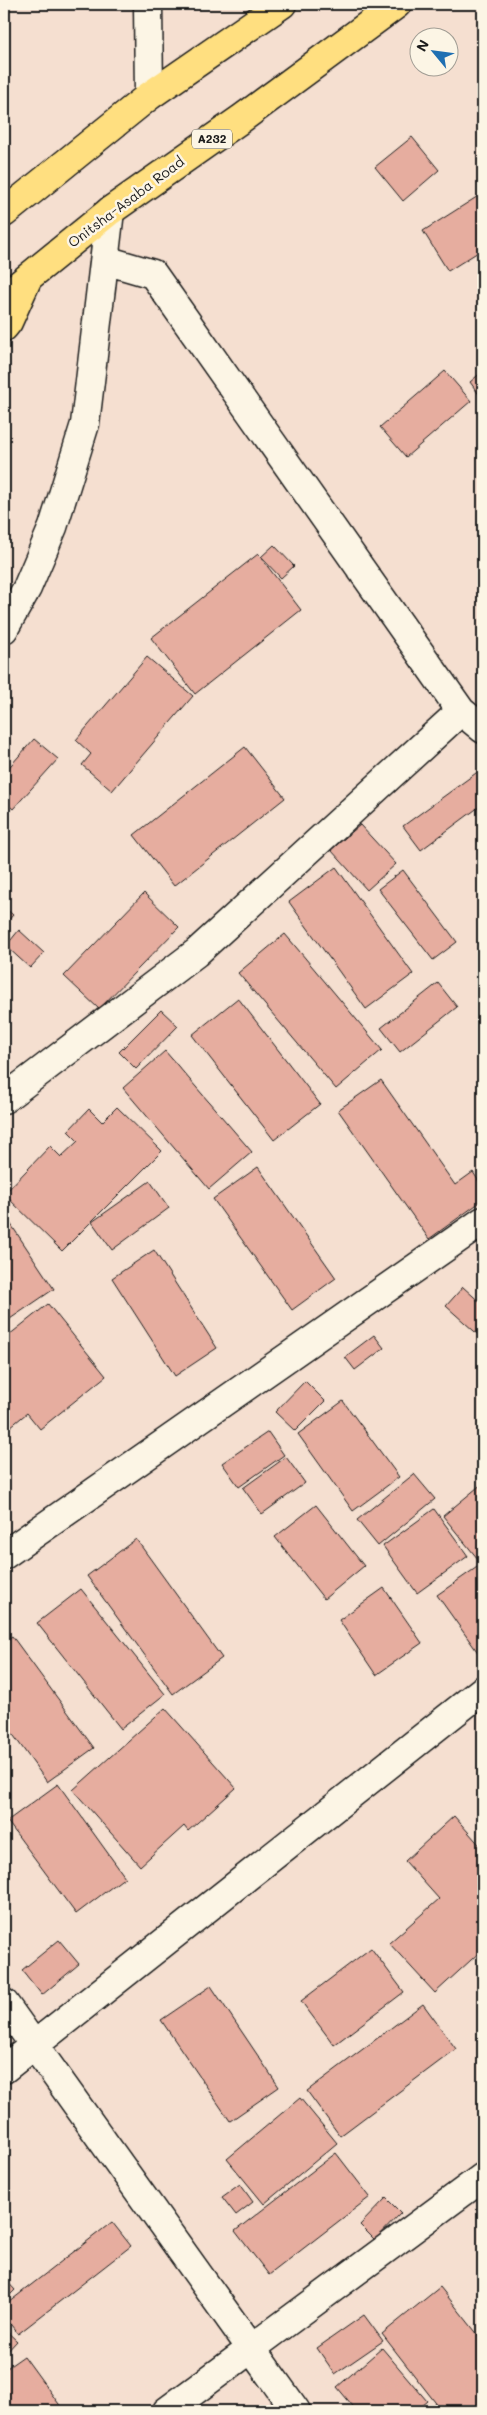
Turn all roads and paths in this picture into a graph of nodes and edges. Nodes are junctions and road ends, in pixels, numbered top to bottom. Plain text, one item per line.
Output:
1 (148, 4) edge
2 (282, 4) edge
3 (397, 4) edge
4 (149, 96) junction
5 (110, 211) junction
6 (4, 212) edge
7 (105, 260) junction
8 (29, 277) junction
9 (4, 297) edge
10 (4, 327) edge
11 (4, 629) edge
12 (461, 711) junction
13 (483, 729) edge
14 (4, 1099) edge
15 (483, 1221) edge
16 (4, 1555) edge
17 (483, 1690) edge
18 (4, 2003) edge
19 (34, 2043) junction
20 (4, 2069) edge
21 (483, 2177) edge
22 (251, 2348) junction
23 (167, 2411) edge
24 (296, 2411) edge

1 - 4 street
2 - 4 highway
3 - 5 highway, Onitsha-Asaba Road / A232
4 - 6 highway
5 - 7 street
5 - 8 highway, Onitsha-Asaba Road / A232
7 - 11 street
7 - 12 street
8 - 9 highway, Onitsha-Asaba Road / A232
8 - 10 highway
12 - 13 street
12 - 14 street
15 - 16 street
17 - 19 street
18 - 19 street
19 - 20 street
19 - 22 street
21 - 22 street
22 - 23 street
22 - 24 street

